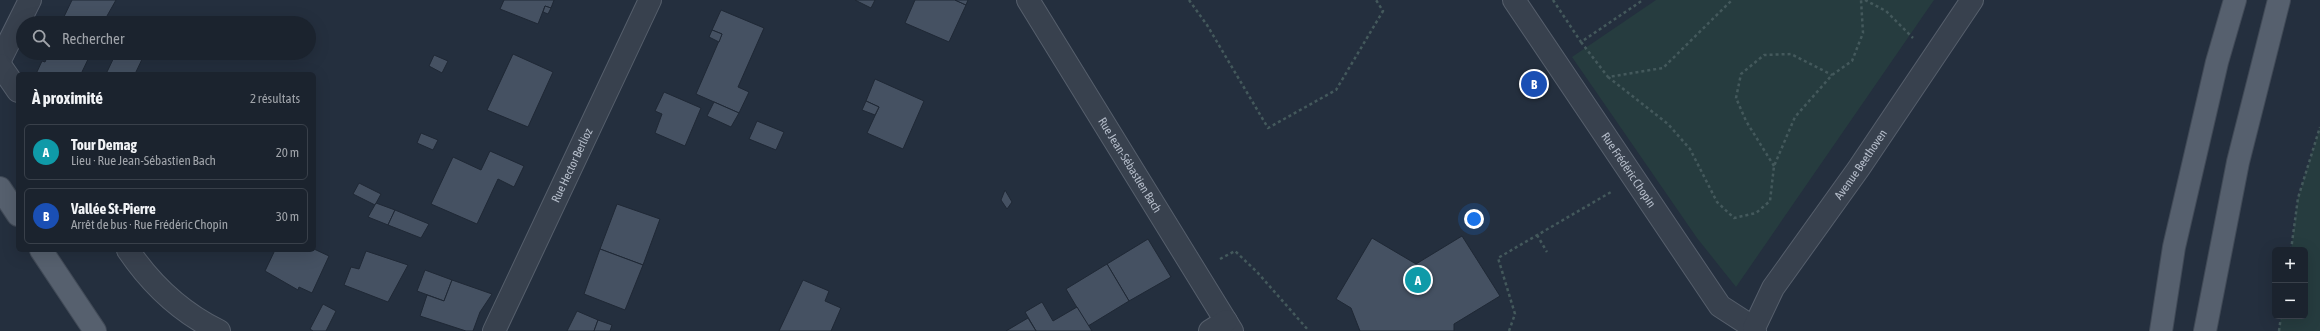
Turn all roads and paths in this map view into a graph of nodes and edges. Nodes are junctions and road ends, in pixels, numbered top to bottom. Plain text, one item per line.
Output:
1 (30, 0) edge
2 (650, 0) edge
3 (1028, 0) edge
4 (1189, 0) edge
5 (1376, 0) edge
6 (1514, 0) edge
7 (1553, 0) edge
8 (1643, 0) edge
9 (1732, 0) edge
10 (1861, 0) edge
11 (1865, 0) edge
12 (1972, 0) edge
13 (2235, 0) edge
14 (2279, 0) edge
15 (22, 16) edge
16 (16, 28) edge
17 (1581, 42) junction
18 (1933, 58) junction
19 (0, 60) edge
20 (0, 65) edge
21 (1832, 75) junction
22 (1608, 77) junction
23 (16, 88) edge
24 (2320, 127) edge
25 (1774, 166) junction
26 (1634, 178) junction
27 (0, 188) edge
28 (16, 212) edge
29 (1537, 235) junction
30 (2291, 247) edge
31 (42, 252) edge
32 (129, 252) edge
33 (1547, 252) dead end
34 (1196, 272) junction
35 (2281, 319) edge
36 (1223, 328) edge
37 (1754, 329) edge
38 (95, 331) edge
39 (219, 331) edge
40 (494, 331) edge
41 (1309, 331) edge
42 (1509, 331) edge
43 (2161, 331) edge
44 (2205, 331) edge
45 (2279, 331) edge

1 - 15 street
2 - 40 street, Rue Hector Berlioz
3 - 34 street, Rue Jean-Sébastien Bach
4 - 5 path
6 - 26 street, Rue Frédéric Chopin
7 - 17 path
8 - 17 path
9 - 22 path
10 - 21 path
11 - 18 path
12 - 18 street, Avenue Beethoven
13 - 43 main road
14 - 44 main road
16 - 19 street
17 - 22 path
18 - 37 street, Avenue Beethoven
20 - 23 street
21 - 25 path
21 - 25 path
22 - 25 path
24 - 30 path
26 - 29 path
26 - 37 street, Rue Frédéric Chopin
27 - 28 main road
29 - 33 path
29 - 42 path
31 - 38 main road
32 - 39 street
34 - 36 street, Rue Jean-Sébastien Bach
34 - 41 path
35 - 45 path

